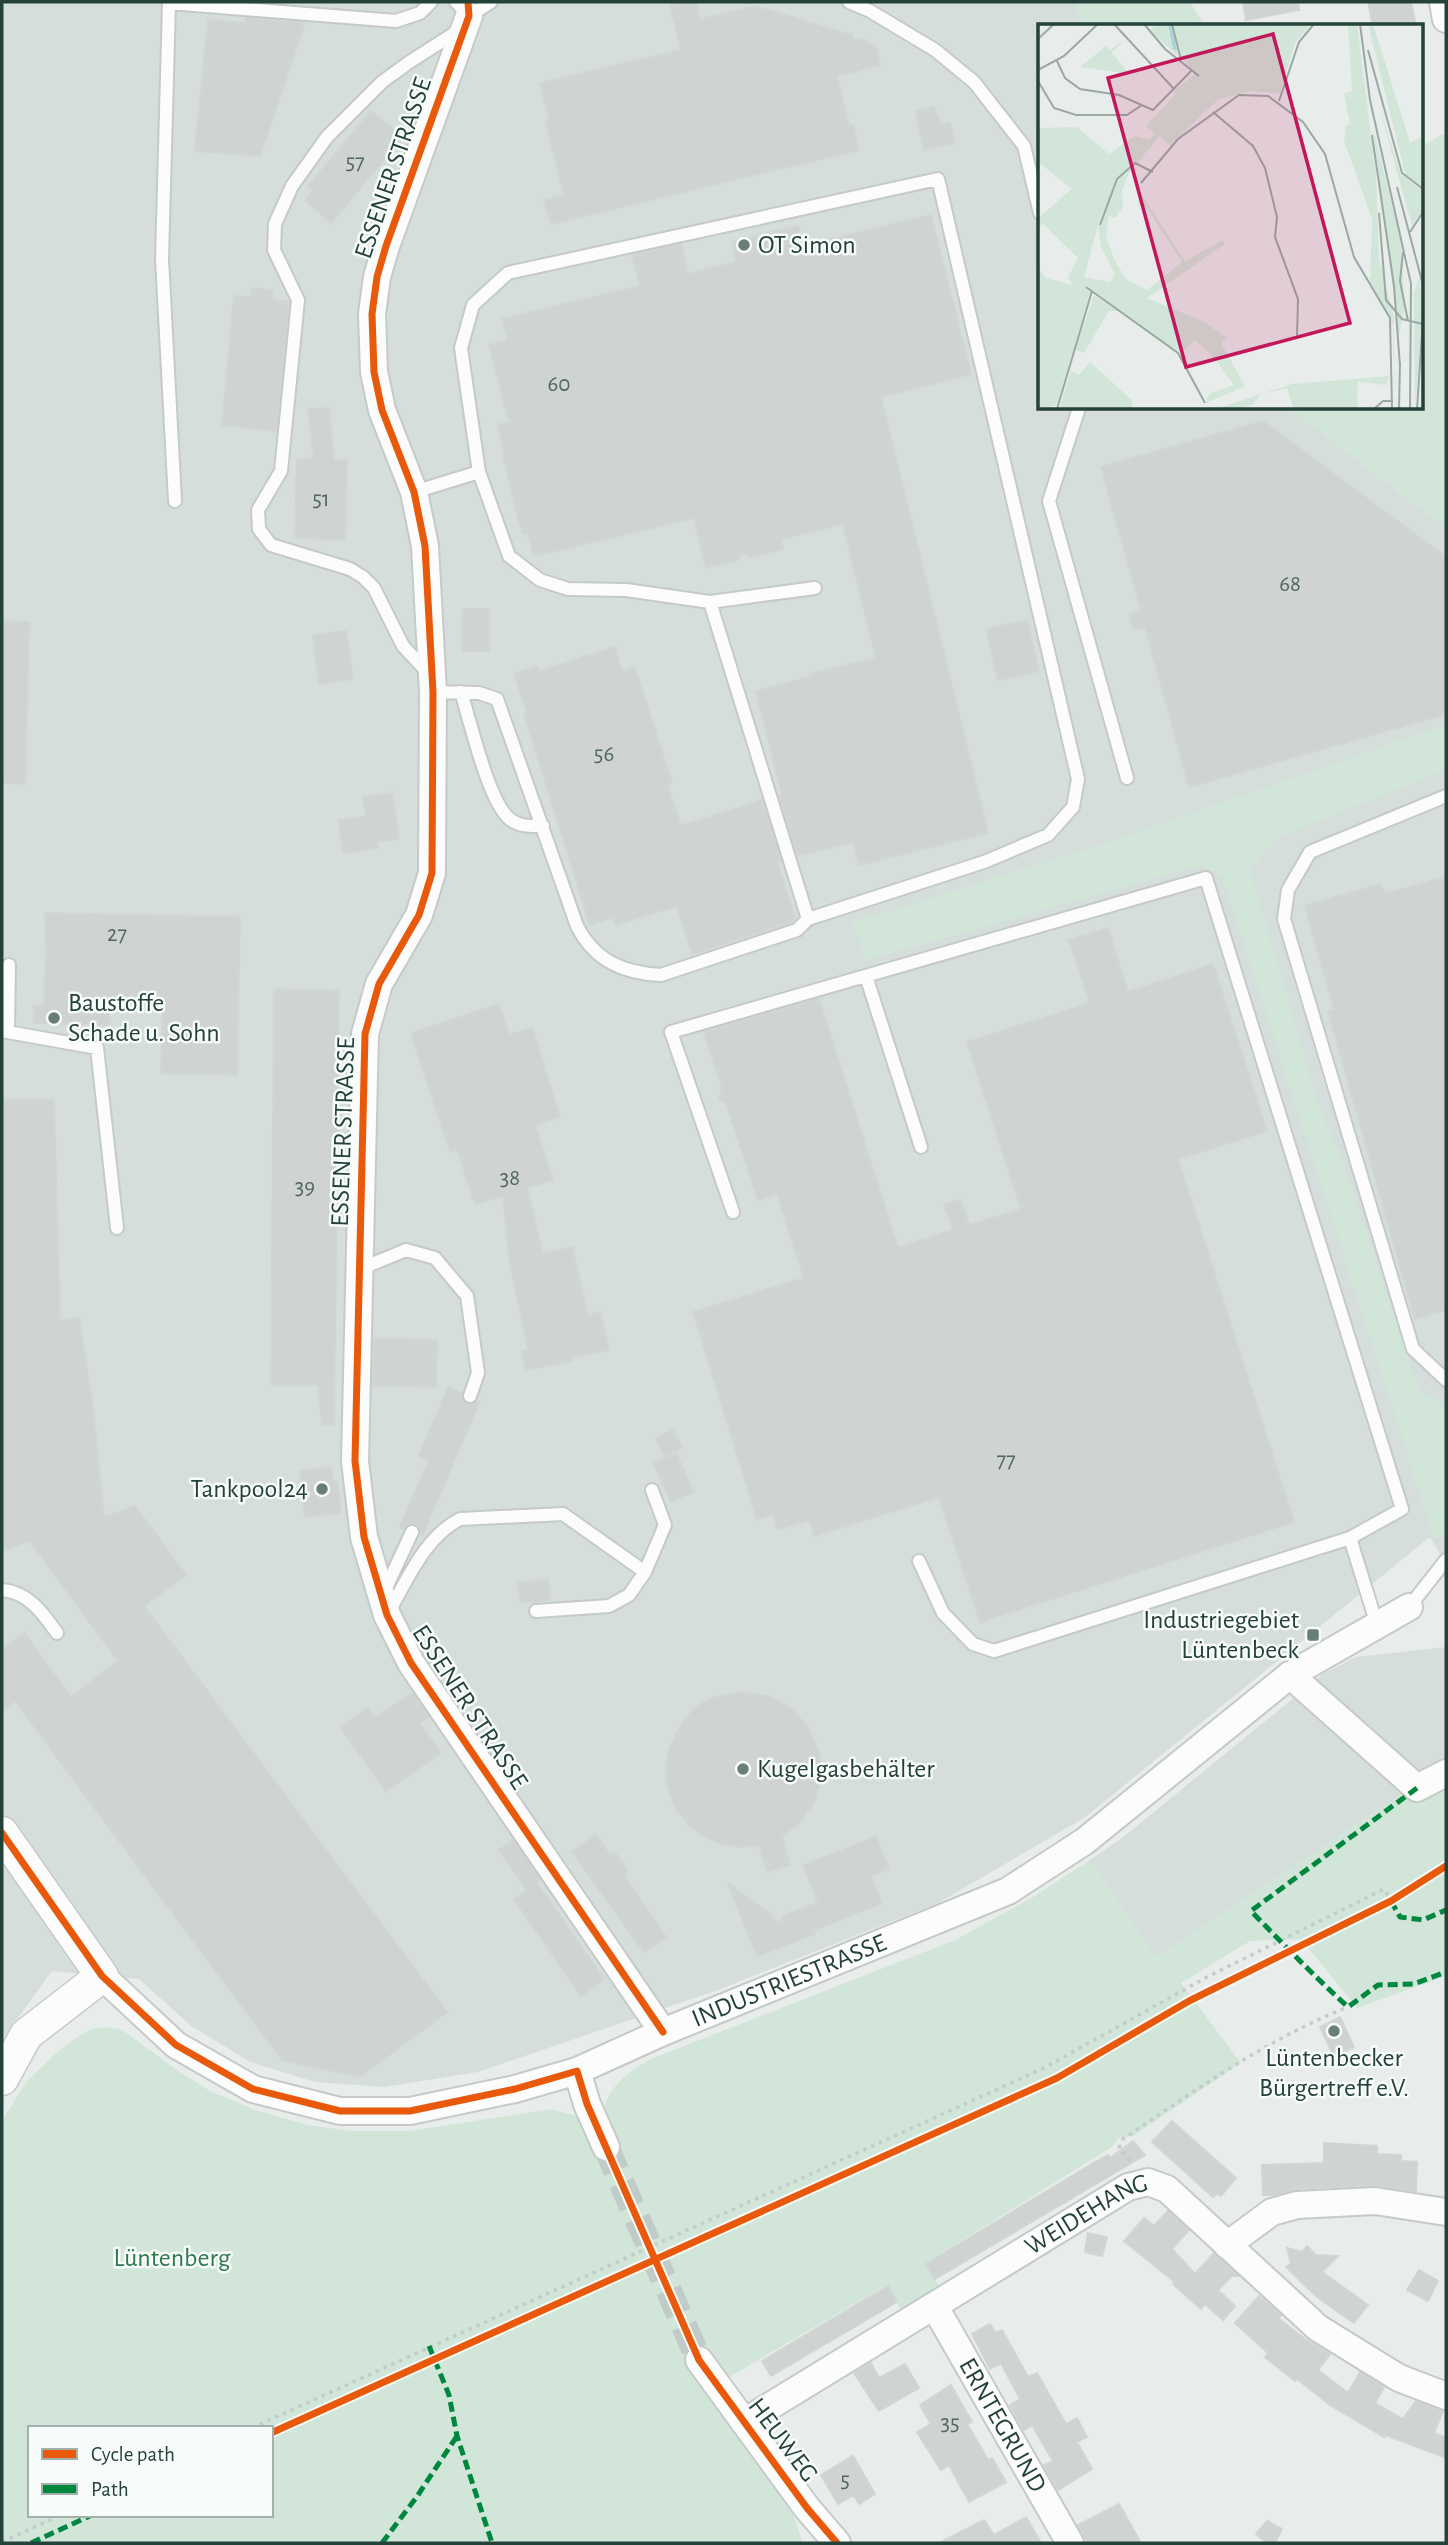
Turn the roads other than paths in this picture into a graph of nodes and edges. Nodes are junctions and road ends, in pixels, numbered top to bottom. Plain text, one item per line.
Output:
1 (431, 2) edge
2 (491, 2) edge
3 (849, 2) edge
4 (1443, 2) edge
5 (463, 15) edge
6 (1446, 19) edge
7 (1038, 206) edge
8 (1078, 410) edge
9 (478, 472) junction
10 (414, 492) junction
11 (174, 501) dead end
12 (815, 588) dead end
13 (710, 602) junction
14 (433, 685) junction
15 (461, 692) junction
16 (1127, 778) dead end
17 (1446, 796) edge
18 (543, 826) junction
19 (808, 919) junction
20 (9, 965) dead end
21 (866, 976) junction
22 (5, 1031) edge
23 (921, 1146) dead end
24 (733, 1212) dead end
25 (117, 1228) dead end
26 (359, 1269) junction
27 (1446, 1380) edge
28 (470, 1396) dead end
29 (652, 1490) dead end
30 (412, 1532) dead end
31 (1350, 1538) junction
32 (1446, 1560) edge
33 (919, 1561) dead end
34 (645, 1572) junction
35 (2, 1590) edge
36 (384, 1606) junction
37 (1409, 1607) joint
38 (536, 1611) dead end
39 (1377, 1625) junction
40 (57, 1633) dead end
41 (1290, 1675) junction
42 (1446, 1773) edge
43 (2, 1833) edge
44 (102, 1976) junction
45 (663, 2032) junction
46 (577, 2070) junction
47 (2, 2079) edge
48 (606, 2147) tunnel mouth
49 (1446, 2212) edge
50 (1227, 2245) junction
51 (935, 2307) junction
52 (699, 2360) tunnel mouth
53 (1446, 2396) edge
54 (744, 2422) junction
55 (807, 2508) junction
56 (815, 2543) edge
57 (837, 2543) edge
58 (1070, 2543) edge

1 - 11 lane
2 - 5 lane
3 - 7 lane
4 - 6 street
5 - 10 street, ESSENER STRASSE
5 - 14 lane
8 - 16 lane
9 - 10 lane
9 - 13 lane
9 - 19 lane
10 - 14 street, ESSENER STRASSE
12 - 13 lane
13 - 19 lane
14 - 15 lane
14 - 26 street, ESSENER STRASSE
15 - 18 lane
15 - 18 lane
17 - 27 lane
18 - 19 lane
20 - 22 lane
21 - 23 lane
21 - 24 lane
21 - 31 lane
22 - 25 lane
26 - 28 lane
26 - 36 street, ESSENER STRASSE
29 - 34 lane
30 - 36 lane
31 - 33 lane
31 - 39 lane
32 - 37 lane
34 - 36 lane, ESSENER STRASSE
34 - 38 lane
35 - 40 lane
36 - 45 street, ESSENER STRASSE
37 - 39 street, INDUSTRIESTRASSE
39 - 41 street, INDUSTRIESTRASSE
41 - 42 street
41 - 45 street, INDUSTRIESTRASSE
43 - 44 street, INDUSTRIESTRASSE
44 - 46 street, INDUSTRIESTRASSE
44 - 47 street
45 - 46 street, INDUSTRIESTRASSE
46 - 48 street
49 - 50 street
50 - 51 street, WEIDEHANG
50 - 53 street, WEIDEHANG
51 - 54 street, WEIDEHANG
51 - 58 street, ERNTEGRUND
52 - 54 street, HEUWEG
54 - 55 street, HEUWEG
55 - 56 street
55 - 57 street, HEUWEG

